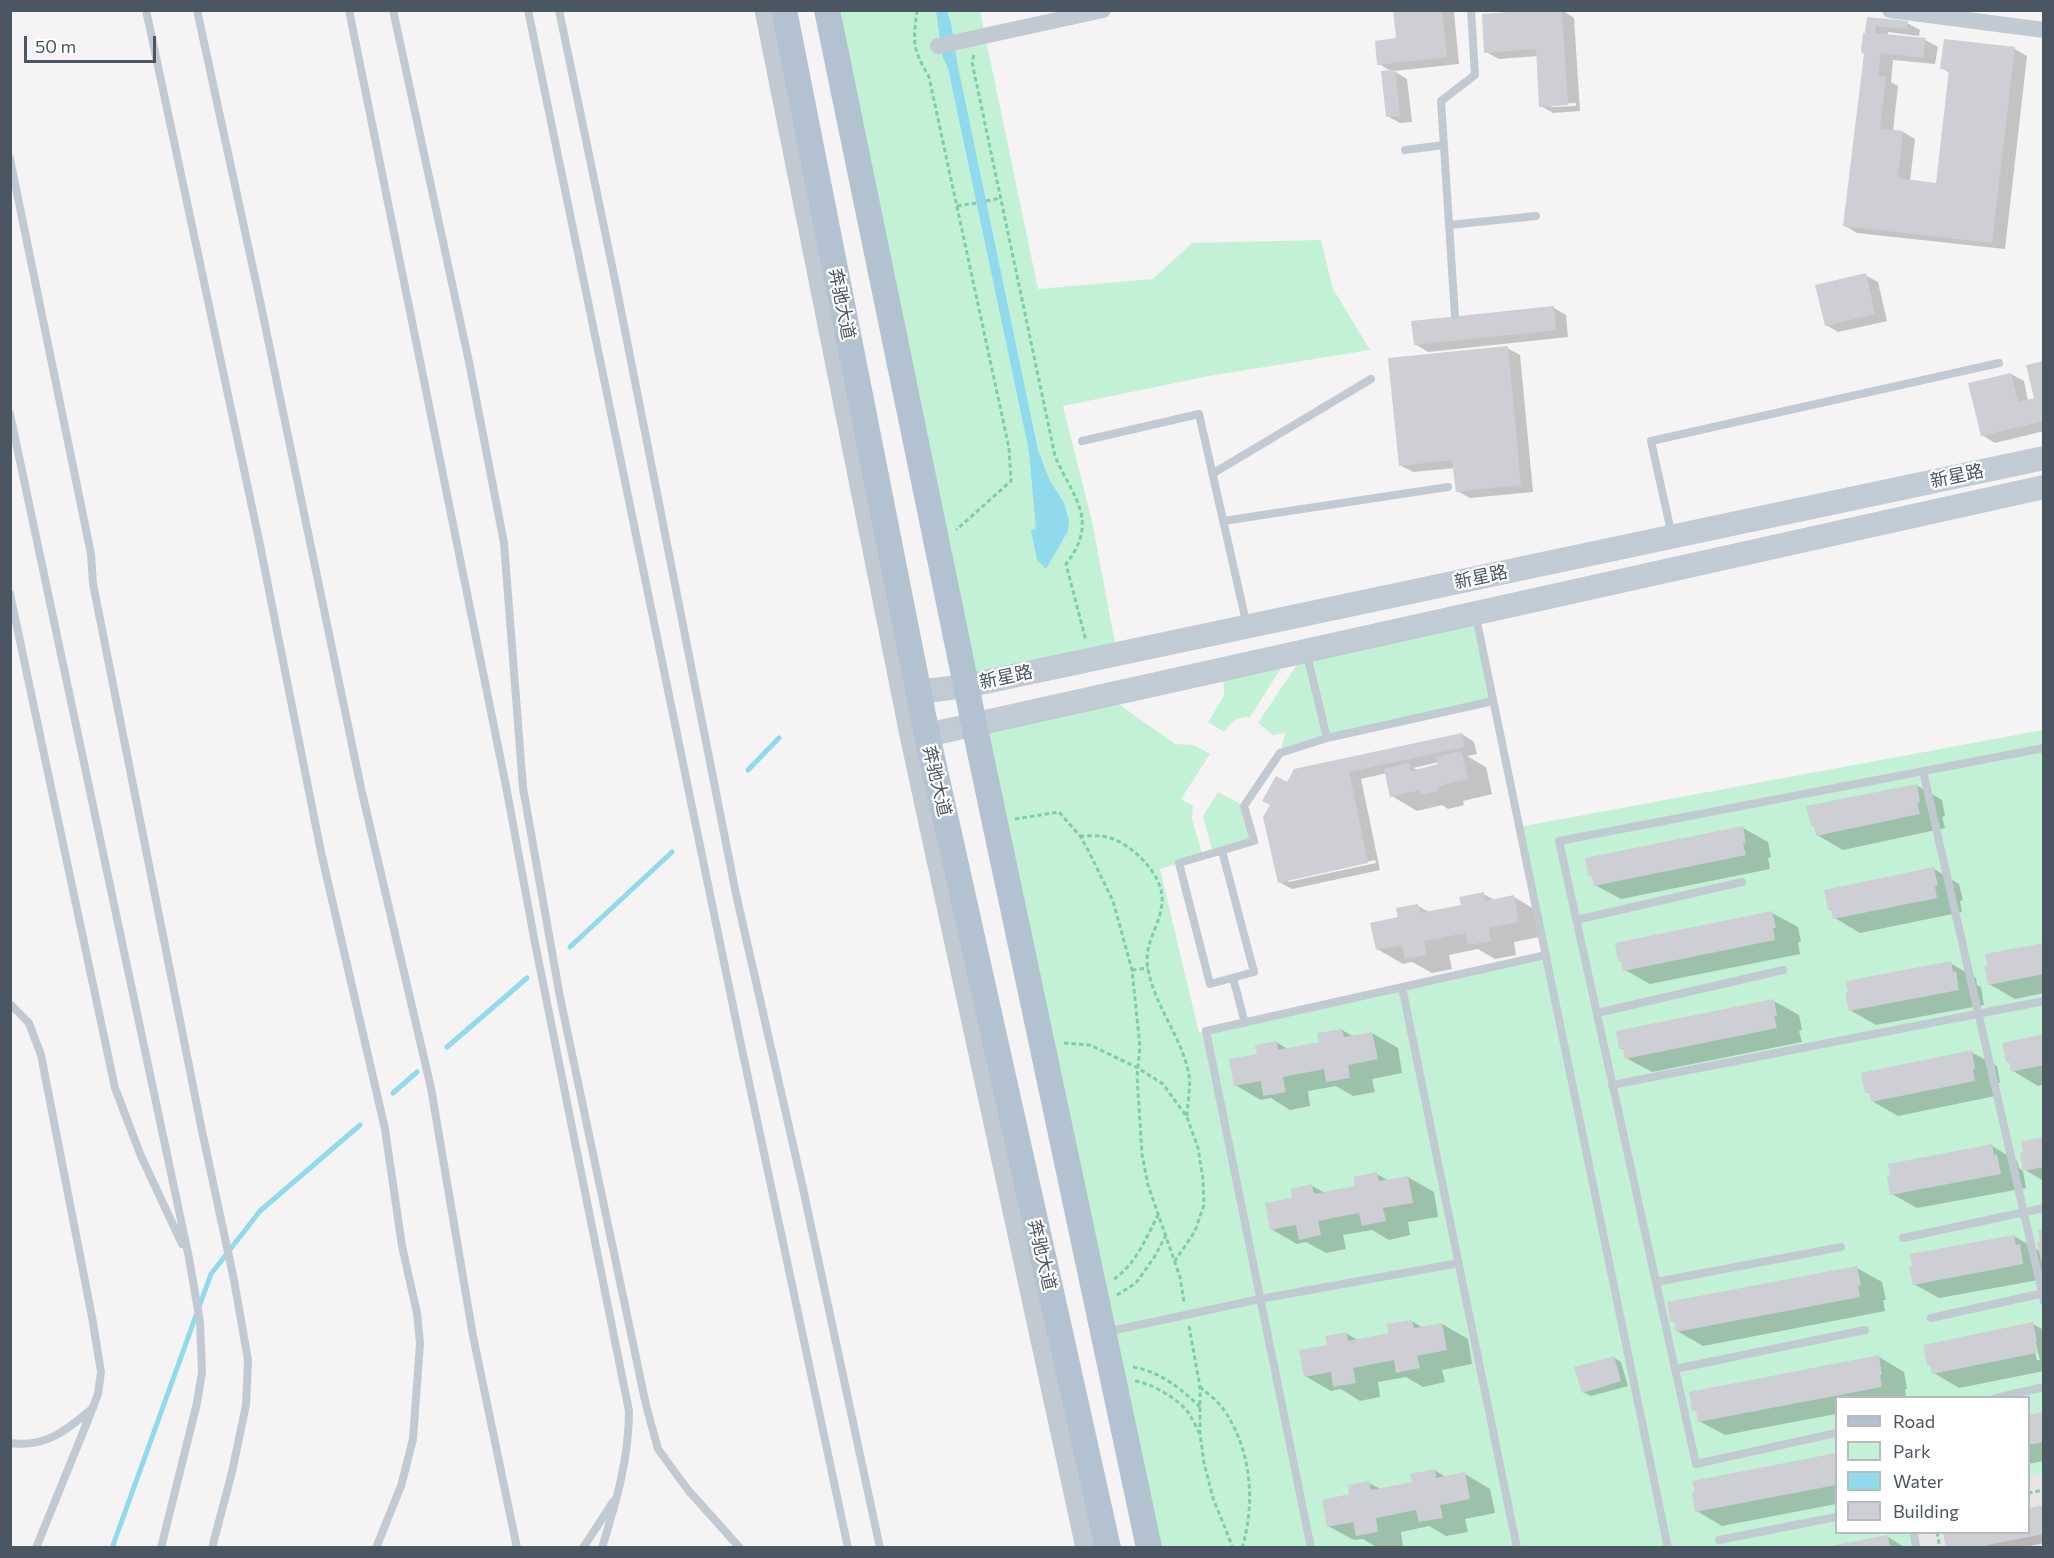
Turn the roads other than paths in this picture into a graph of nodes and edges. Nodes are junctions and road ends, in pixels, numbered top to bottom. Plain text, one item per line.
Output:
1 (146, 10) edge
2 (197, 10) edge
3 (349, 10) edge
4 (393, 10) edge
5 (528, 10) edge
6 (559, 10) edge
7 (765, 10) edge
8 (784, 10) edge
9 (827, 10) edge
10 (1103, 10) edge
11 (1472, 10) edge
12 (1890, 10) edge
13 (2043, 30) edge
14 (938, 46) dead end
15 (1444, 145) junction
16 (1405, 150) dead end
17 (10, 159) edge
18 (1536, 216) dead end
19 (1449, 225) junction
20 (1455, 316) dead end
21 (1999, 363) dead end
22 (1371, 379) dead end
23 (10, 414) edge
24 (1082, 441) dead end
25 (2043, 458) edge
26 (1212, 474) junction
27 (1448, 487) dead end
28 (2043, 487) edge
29 (1223, 521) junction
30 (1672, 537) junction
31 (10, 594) edge
32 (1475, 613) junction
33 (1247, 627) junction
34 (1306, 651) junction
35 (910, 678) junction
36 (966, 686) junction
37 (1493, 701) junction
38 (974, 724) junction
39 (927, 735) junction
40 (1327, 738) junction
41 (2043, 748) edge
42 (1923, 771) junction
43 (1222, 850) junction
44 (1742, 882) dead end
45 (1576, 920) junction
46 (1546, 955) junction
47 (1783, 970) dead end
48 (1233, 978) junction
49 (1402, 987) junction
50 (2043, 1001) edge
51 (10, 1004) edge
52 (1597, 1013) junction
53 (1978, 1015) junction
54 (1245, 1023) junction
55 (1612, 1085) junction
56 (2043, 1208) edge
57 (2023, 1212) junction
58 (1903, 1238) dead end
59 (1841, 1247) dead end
60 (189, 1258) junction
61 (1459, 1263) junction
62 (1656, 1282) junction
63 (2043, 1295) edge
64 (1260, 1299) junction
65 (1932, 1318) dead end
66 (1864, 1330) dead end
67 (1103, 1333) junction
68 (1675, 1369) junction
69 (2043, 1387) edge
70 (2005, 1396) edge
71 (93, 1407) junction
72 (1835, 1433) edge
73 (10, 1443) edge
74 (618, 1494) junction
75 (1835, 1517) edge
76 (1719, 1540) dead end
77 (36, 1548) edge
78 (160, 1548) edge
79 (212, 1548) edge
80 (376, 1548) edge
81 (517, 1548) edge
82 (583, 1548) edge
83 (602, 1548) edge
84 (740, 1548) edge
85 (848, 1548) edge
86 (880, 1548) edge
87 (1086, 1548) edge
88 (1108, 1548) edge
89 (1149, 1548) edge
90 (1311, 1548) edge
91 (1517, 1548) edge
92 (1668, 1548) edge

1 - 80 lane
2 - 81 lane
3 - 74 lane
4 - 84 lane
5 - 85 lane
6 - 86 lane
7 - 35 street
8 - 35 main road, 奔驰大道
9 - 36 main road
10 - 14 street
11 - 15 lane
12 - 13 street
15 - 16 lane
15 - 19 lane
17 - 79 lane
18 - 19 lane
19 - 20 lane
21 - 30 lane
22 - 26 lane
23 - 60 lane
24 - 26 lane
25 - 30 main road, 新星路
26 - 29 lane
27 - 29 lane
28 - 32 main road, 新星路
29 - 33 lane
30 - 33 main road, 新星路
31 - 60 lane
32 - 34 main road, 新星路
32 - 37 lane
33 - 36 main road, 新星路
34 - 38 main road, 新星路
34 - 40 lane
35 - 36 main road, 新星路
35 - 39 main road, 奔驰大道
35 - 87 street
36 - 38 main road
37 - 40 lane
37 - 46 lane
38 - 39 main road, 新星路
38 - 67 main road
39 - 88 main road, 奔驰大道
40 - 43 lane
41 - 42 lane
42 - 45 lane
42 - 53 lane
43 - 48 lane
43 - 48 lane
44 - 45 lane
45 - 52 lane
46 - 49 lane
46 - 92 lane
47 - 52 lane
48 - 54 lane
49 - 54 lane
49 - 61 lane
50 - 53 lane
51 - 71 lane
52 - 55 lane
53 - 55 lane
53 - 57 lane
54 - 64 lane
55 - 62 lane
56 - 57 lane
57 - 58 lane
57 - 63 lane
59 - 62 lane
60 - 78 lane
61 - 64 lane
61 - 91 lane
62 - 68 lane
63 - 65 lane
64 - 67 lane
64 - 90 lane
66 - 68 lane
67 - 89 main road
68 - 72 lane
69 - 70 lane
71 - 73 lane
71 - 77 lane
74 - 82 lane
74 - 83 lane
75 - 76 lane

